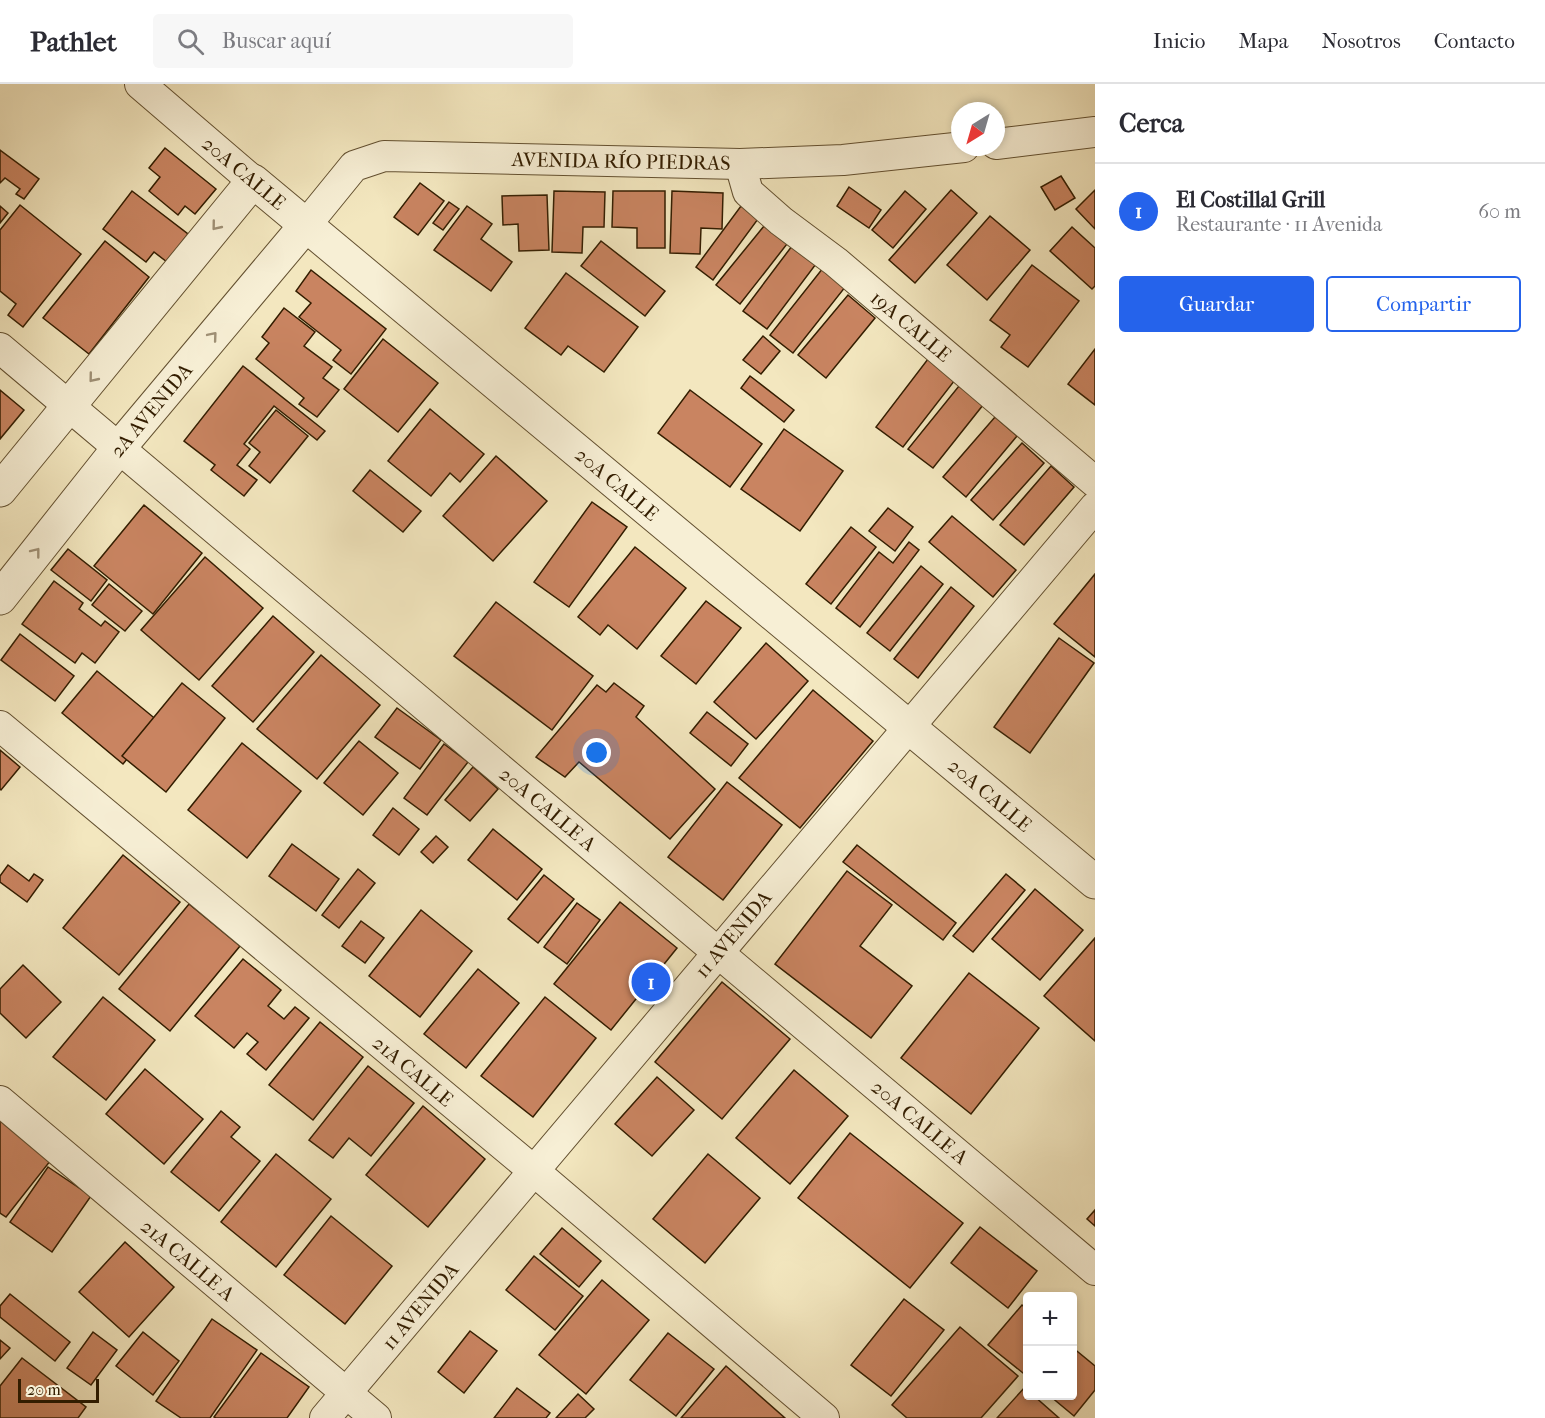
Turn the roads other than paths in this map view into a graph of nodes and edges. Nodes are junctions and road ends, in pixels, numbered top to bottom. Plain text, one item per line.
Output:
1 (140, 84) edge
2 (1095, 132) edge
3 (1005, 143) edge
4 (951, 148) edge
5 (740, 164) junction
6 (253, 181) junction
7 (306, 225) junction
8 (0, 348) edge
9 (69, 407) junction
10 (118, 449) junction
11 (1095, 482) edge
12 (0, 490) edge
13 (1095, 507) edge
14 (0, 598) edge
15 (0, 726) edge
16 (908, 727) junction
17 (1095, 882) edge
18 (718, 952) junction
19 (0, 1101) edge
20 (534, 1171) junction
21 (1095, 1270) edge
22 (346, 1393) junction
23 (325, 1418) edge
24 (376, 1418) edge
25 (824, 1418) edge

1 - 6 street, 20A CALLE
2 - 3 street
4 - 5 street, AVENIDA RÍO PIEDRAS
5 - 7 street, AVENIDA RÍO PIEDRAS
5 - 11 street, 19A CALLE
6 - 7 street, 20A CALLE
6 -> 9 street
10 -> 7 street, 2A AVENIDA
7 - 16 street, 20A CALLE
8 - 9 street, 20A CALLE A
9 - 10 street, 20A CALLE A
9 - 12 street
14 -> 10 street, 2A AVENIDA
10 - 18 street, 20A CALLE A
13 - 16 street, 11 AVENIDA
15 - 20 street, 21A CALLE
16 - 17 street, 20A CALLE
16 - 18 street, 11 AVENIDA
18 - 20 street, 11 AVENIDA
18 - 21 street, 20A CALLE A
19 - 22 street, 21A CALLE A
20 - 22 street, 11 AVENIDA
20 - 25 street, 21A CALLE
22 - 23 street, 11 AVENIDA
22 - 24 street, 21A CALLE A

